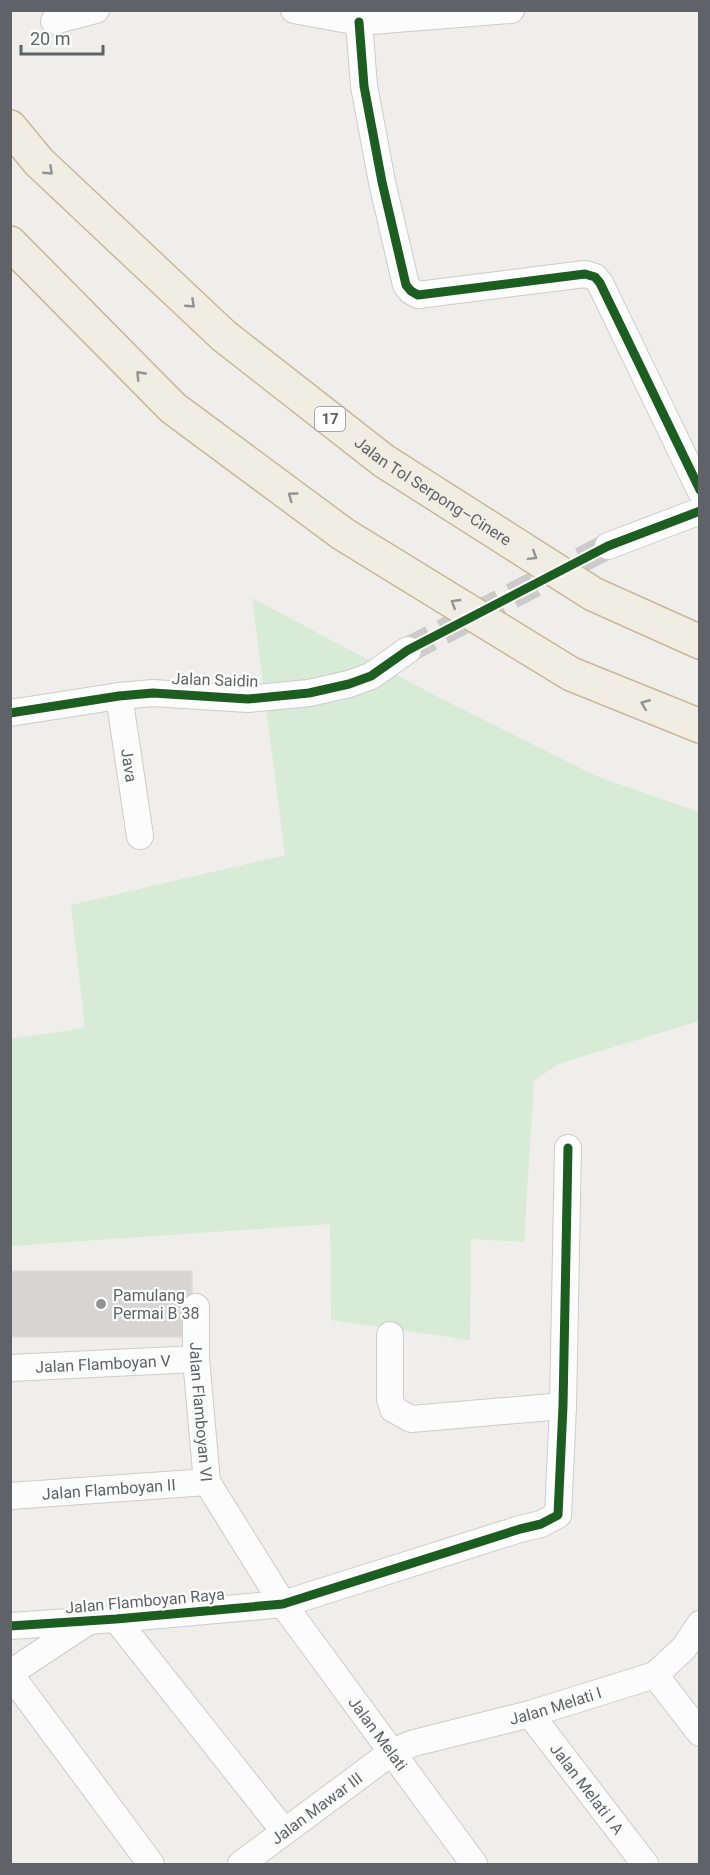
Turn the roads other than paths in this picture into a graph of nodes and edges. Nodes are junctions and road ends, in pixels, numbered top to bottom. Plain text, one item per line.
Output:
1 (96, 10) edge
2 (294, 10) edge
3 (511, 10) edge
4 (54, 21) dead end
5 (359, 22) junction
6 (10, 127) edge
7 (10, 243) edge
8 (699, 490) edge
9 (699, 510) edge
10 (608, 546) tunnel mouth
11 (699, 642) edge
12 (408, 650) tunnel mouth
13 (118, 696) junction
14 (10, 713) edge
15 (699, 726) edge
16 (140, 836) dead end
17 (568, 1148) dead end
18 (196, 1307) dead end
19 (390, 1335) dead end
20 (196, 1359) junction
21 (10, 1368) edge
22 (563, 1406) junction
23 (207, 1482) junction
24 (10, 1496) edge
25 (283, 1604) junction
26 (116, 1619) junction
27 (89, 1621) junction
28 (699, 1624) edge
29 (10, 1626) edge
30 (10, 1673) edge
31 (655, 1675) junction
32 (530, 1713) junction
33 (699, 1733) edge
34 (392, 1752) junction
35 (284, 1831) junction
36 (151, 1864) edge
37 (241, 1864) edge
38 (474, 1864) edge
39 (645, 1864) edge

1 - 4 street
2 - 5 street
3 - 5 street
5 - 8 street
6 -> 11 highway, Jalan Tol Serpong–Cinere / 17
15 -> 7 highway
9 - 10 street
12 - 13 street, Jalan Saidin
13 - 14 street, Jalan Saidin
13 - 16 street, Java
17 - 22 street
18 - 20 street, Jalan Flamboyan VI
19 - 22 street
20 - 21 street, Jalan Flamboyan V
20 - 23 street, Jalan Flamboyan VI
22 - 25 street, Jalan Flamboyan Raya
23 - 24 street, Jalan Flamboyan II
23 - 25 street, Jalan Flamboyan VI
25 - 26 street, Jalan Flamboyan Raya
25 - 34 street, Jalan Melati
26 - 27 street, Jalan Flamboyan Raya
26 - 35 street
27 - 29 street, Jalan Flamboyan Raya
27 - 30 street
28 - 31 street, Jalan Melati I
30 - 36 street
31 - 32 street, Jalan Melati I
31 - 33 street
32 - 34 street, Jalan Melati I
32 - 39 street, Jalan Melati I A
34 - 35 street, Jalan Mawar III
34 - 38 street, Jalan Melati
35 - 37 street, Jalan Mawar III

